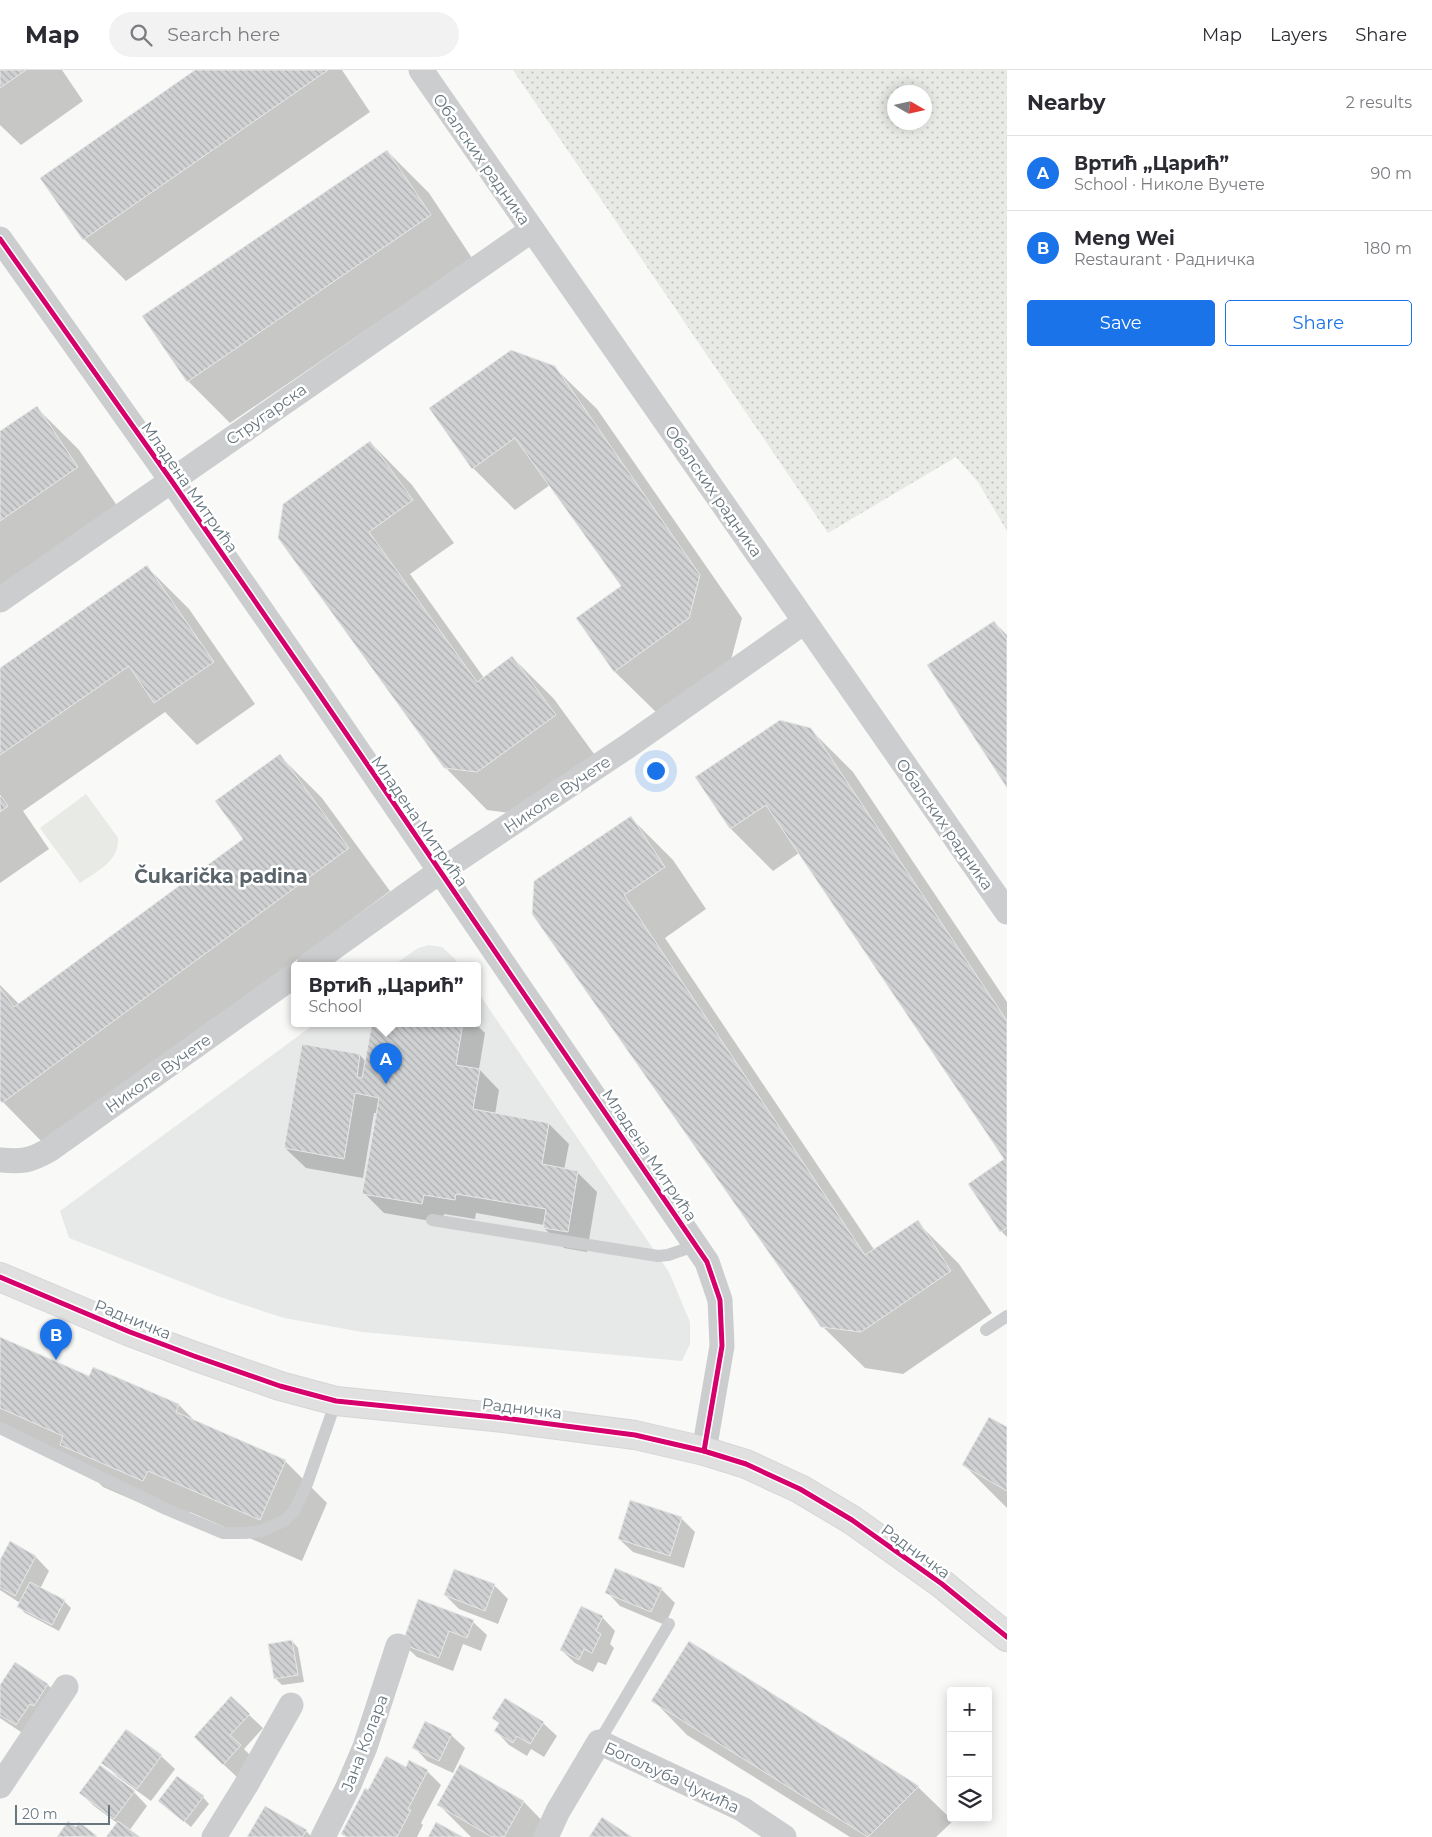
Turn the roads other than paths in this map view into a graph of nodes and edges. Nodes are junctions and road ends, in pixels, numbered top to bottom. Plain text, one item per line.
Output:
1 (421, 70) edge
2 (532, 230) junction
3 (0, 239) edge
4 (171, 480) junction
5 (0, 600) edge
6 (804, 622) junction
7 (440, 872) junction
8 (1007, 912) edge
9 (313, 962) edge
10 (291, 978) edge
11 (8, 1161) edge
12 (432, 1220) dead end
13 (697, 1245) junction
14 (0, 1277) edge
15 (1007, 1316) edge
16 (986, 1330) dead end
17 (336, 1401) junction
18 (0, 1428) edge
19 (704, 1450) junction
20 (669, 1624) dead end
21 (1007, 1637) edge
22 (398, 1646) dead end
23 (66, 1687) dead end
24 (291, 1705) dead end
25 (599, 1742) junction
26 (0, 1786) edge
27 (214, 1837) edge
28 (323, 1837) edge
29 (546, 1837) edge
30 (784, 1837) edge

1 - 2 street, Обалских радника
2 - 4 street, Стругарска
2 - 6 street, Обалских радника
3 - 4 street, Младена Митрића
4 - 5 street, Стругарска
4 - 7 street, Младена Митрића
6 - 7 street, Николе Вучете
6 - 8 street, Обалских радника
7 - 9 street, Николе Вучете
7 - 13 street, Младена Митрића
10 - 11 street, Николе Вучете
12 - 13 lane
13 - 19 street, Младена Митрића
14 - 17 street, Радничка
15 - 16 lane
17 - 18 lane
17 - 19 street, Радничка
19 - 21 street, Радничка
20 - 25 lane
22 - 28 street, Јана Колара
23 - 26 street
24 - 27 street
25 - 29 street, Богољуба Чукића
25 - 30 street, Богољуба Чукића

